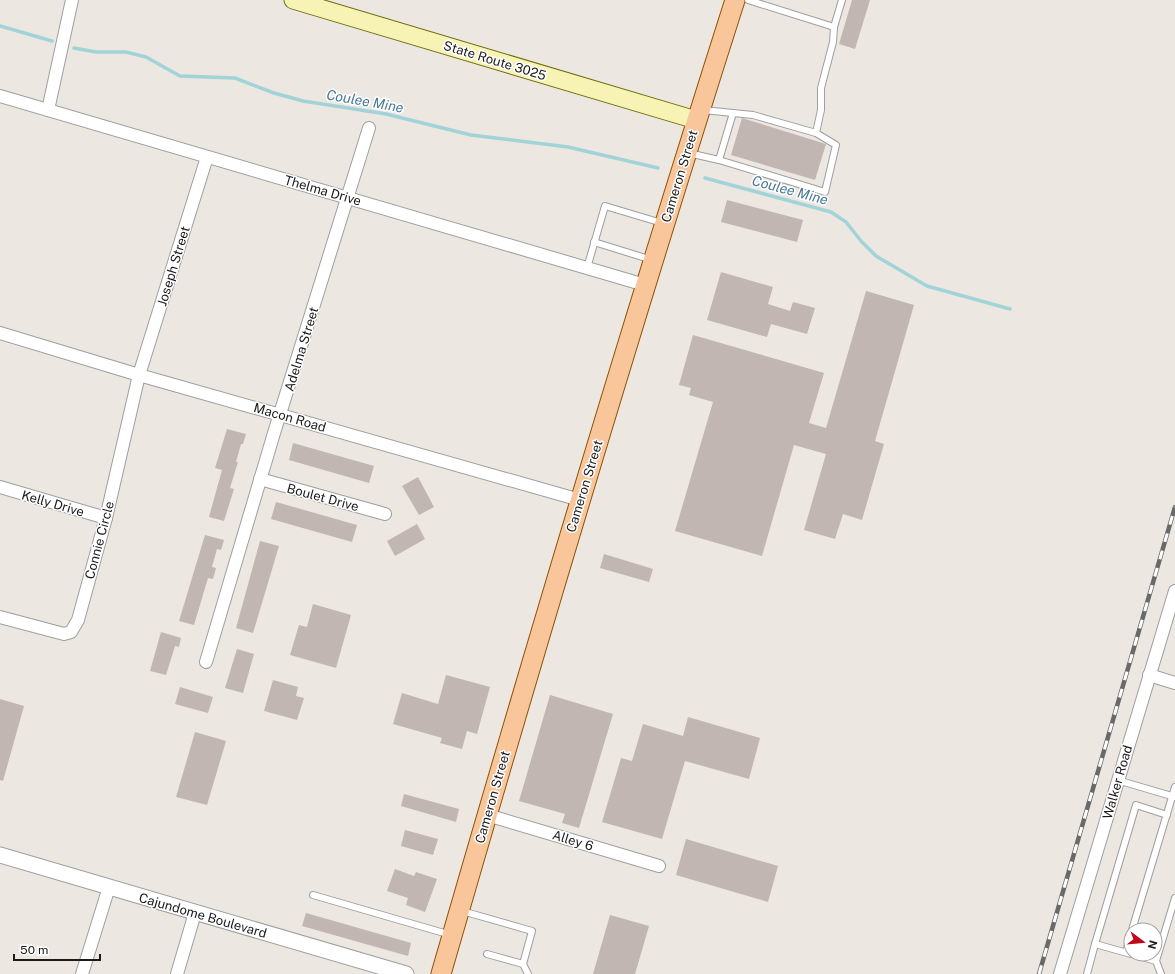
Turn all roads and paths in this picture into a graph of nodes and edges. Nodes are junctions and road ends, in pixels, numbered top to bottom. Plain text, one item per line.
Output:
1 (72, 0) edge
2 (294, 0) edge
3 (735, 0) edge
4 (748, 0) edge
5 (842, 0) edge
6 (316, 3) edge
7 (834, 27) junction
8 (0, 96) edge
9 (48, 110) junction
10 (733, 113) junction
11 (698, 115) junction
12 (369, 128) dead end
13 (816, 133) junction
14 (686, 152) junction
15 (207, 157) junction
16 (719, 160) junction
17 (348, 198) junction
18 (664, 224) junction
19 (594, 242) junction
20 (653, 260) junction
21 (586, 268) junction
22 (645, 285) junction
23 (0, 333) edge
24 (139, 375) junction
25 (281, 415) junction
26 (260, 479) junction
27 (0, 487) edge
28 (580, 500) junction
29 (385, 514) dead end
30 (106, 518) junction
31 (1175, 591) edge
32 (0, 617) edge
33 (206, 662) dead end
34 (1149, 675) junction
35 (1175, 683) edge
36 (1117, 780) junction
37 (1175, 787) edge
38 (1174, 797) edge
39 (487, 815) junction
40 (1167, 815) junction
41 (0, 855) edge
42 (659, 866) dead end
43 (108, 887) junction
44 (313, 895) dead end
45 (1175, 898) edge
46 (460, 911) junction
47 (195, 913) junction
48 (1134, 922) edge
49 (452, 935) junction
50 (1163, 938) edge
51 (1095, 944) junction
52 (1123, 951) edge
53 (487, 954) dead end
54 (1156, 962) edge
55 (523, 964) junction
56 (82, 974) edge
57 (177, 974) edge
58 (406, 974) edge
59 (441, 974) edge
60 (528, 974) edge
61 (1060, 974) edge
62 (1086, 974) edge
63 (1161, 974) edge

1 - 9 street
2 - 6 main road, State Route 3025
3 - 11 main road, Cameron Street
4 - 7 lane
5 - 7 lane
6 - 11 main road, State Route 3025
7 - 13 lane
8 - 9 street, Thelma Drive
9 - 15 street, Thelma Drive
10 - 11 lane
10 - 13 lane
10 - 16 lane
11 - 14 main road, Cameron Street
12 - 17 street, Adelma Street
13 - 16 lane
14 - 16 lane
14 - 18 main road, Cameron Street
15 - 17 street, Thelma Drive
15 - 24 street, Joseph Street
17 - 21 street, Thelma Drive
17 - 25 street, Adelma Street
18 - 19 lane
18 - 20 main road, Cameron Street
19 - 20 lane
19 - 21 lane
20 - 22 main road, Cameron Street
21 - 22 street, Thelma Drive
22 - 28 main road, Cameron Street
23 - 24 street, Macon Road
24 - 25 street, Macon Road
24 - 30 street, Connie Circle
25 - 26 street, Adelma Street
25 - 28 street, Macon Road
26 - 29 street, Boulet Drive
26 - 33 street, Adelma Street
27 - 30 street, Kelly Drive
28 - 39 main road, Cameron Street
30 - 32 street, Connie Circle
31 - 34 street, Walker Road
34 - 35 street
34 - 36 street, Walker Road
36 - 38 lane
36 - 61 street, Walker Road
37 - 38 lane
38 - 40 lane
39 - 42 street, Alley 6
39 - 46 main road, Cameron Street
40 - 48 lane
40 - 51 lane
41 - 43 street, Cajundome Boulevard
43 - 47 street, Cajundome Boulevard
43 - 56 street
44 - 49 lane
45 - 50 lane
46 - 49 main road, Cameron Street
46 - 55 lane
47 - 57 street
47 - 58 street, Cajundome Boulevard
49 - 59 main road, Cameron Street
51 - 52 lane
51 - 62 lane
53 - 55 lane
54 - 63 lane
55 - 60 lane

